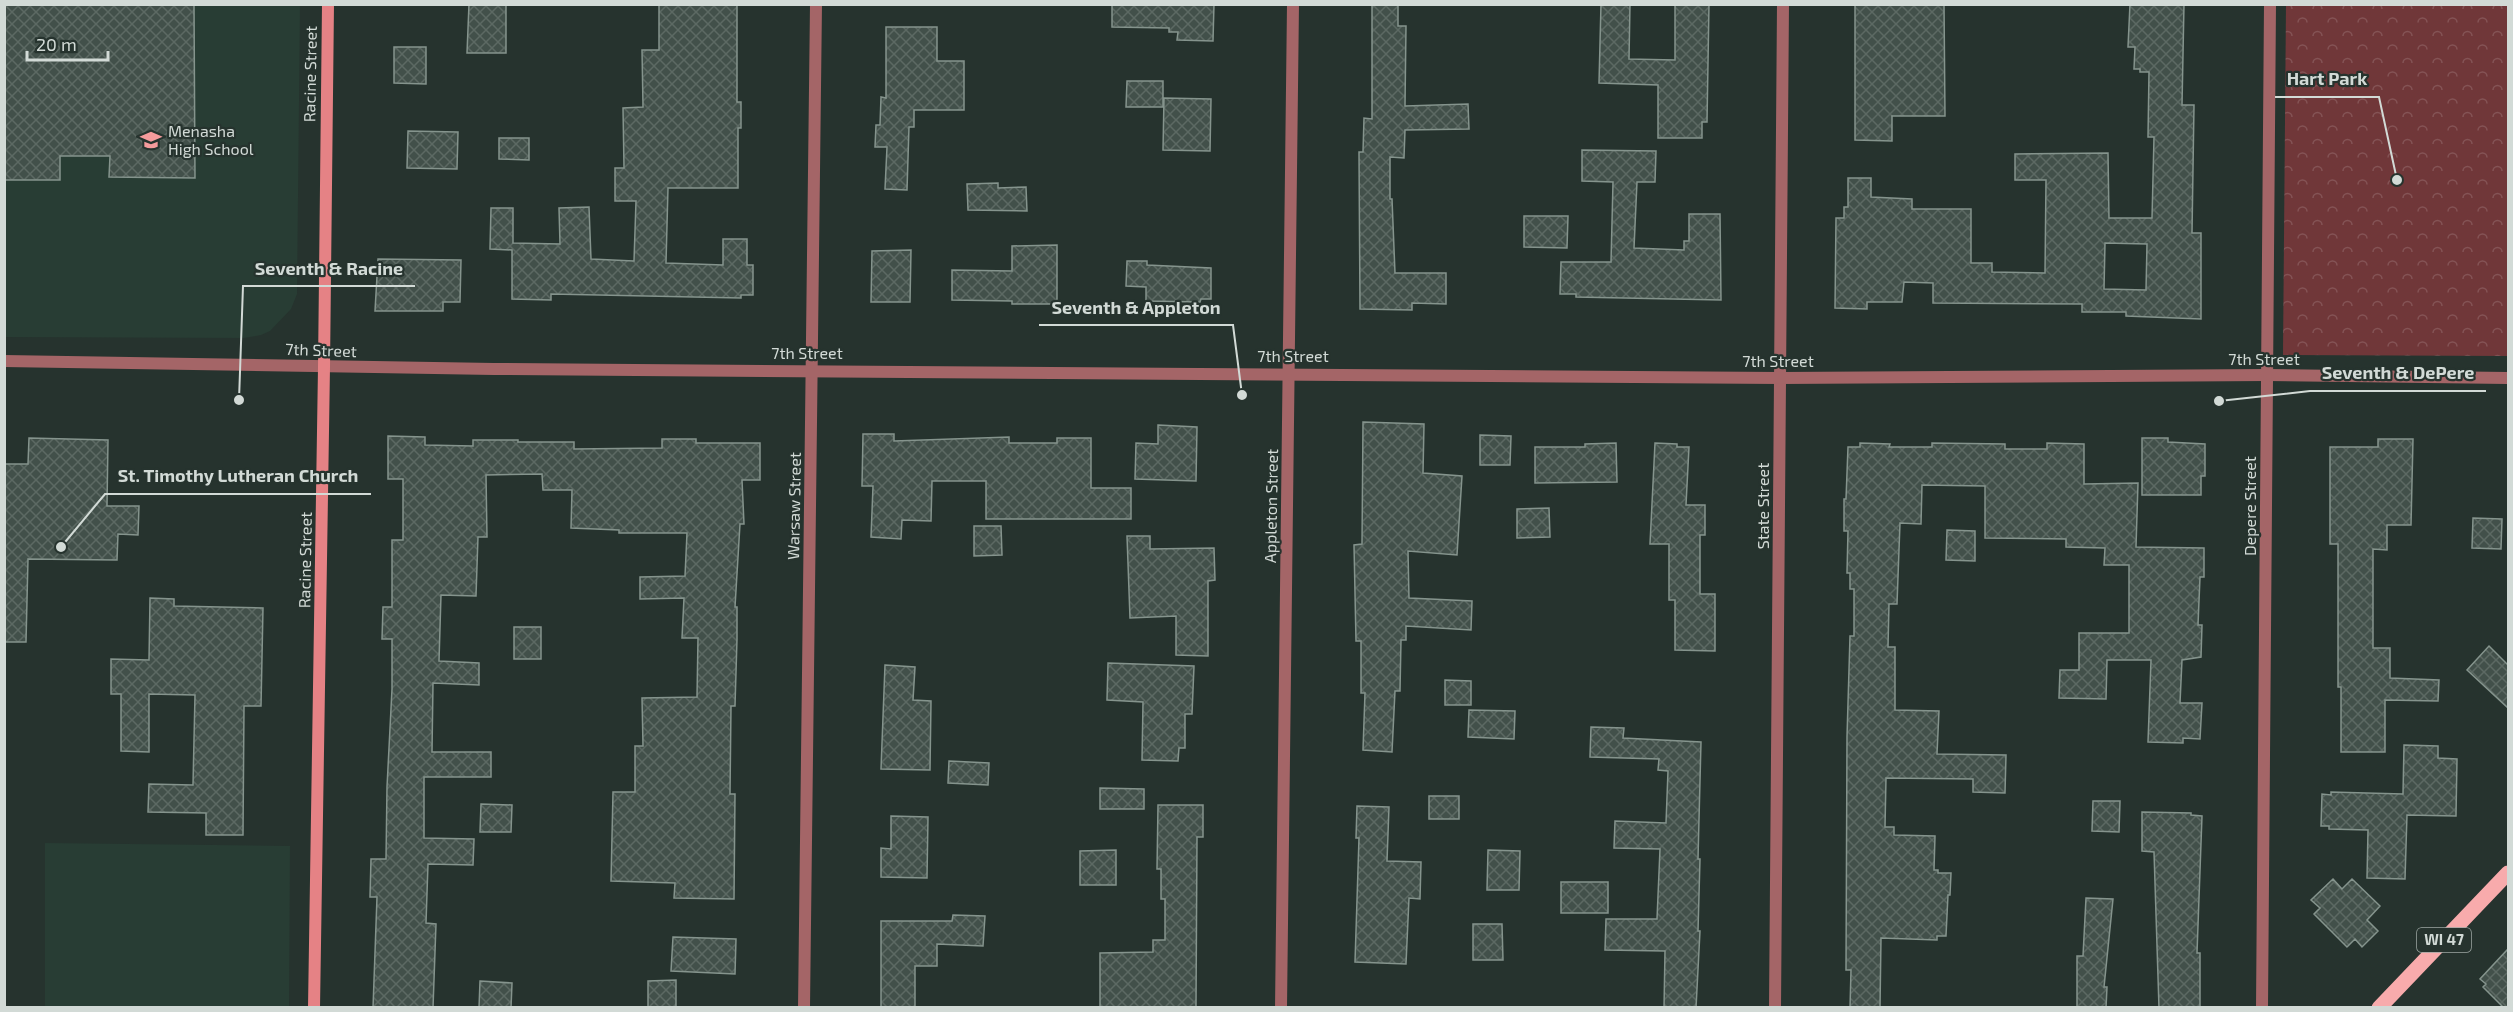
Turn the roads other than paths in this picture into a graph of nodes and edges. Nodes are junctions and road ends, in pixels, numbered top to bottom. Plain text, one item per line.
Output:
1 (328, 4) edge
2 (816, 4) edge
3 (1293, 4) edge
4 (1783, 4) edge
5 (2270, 4) edge
6 (4, 361) edge
7 (324, 367) junction
8 (812, 369) junction
9 (1289, 373) junction
10 (2267, 375) junction
11 (1780, 378) junction
12 (2508, 378) edge
13 (2508, 873) edge
14 (314, 1008) edge
15 (804, 1008) edge
16 (1281, 1008) edge
17 (1775, 1008) edge
18 (2262, 1008) edge
19 (2379, 1008) edge

1 - 7 main road, Racine Street
2 - 8 street, Warsaw Street
3 - 9 street, Appleton Street
4 - 11 street, State Street
5 - 10 street, Depere Street
6 - 7 street, 7th Street
7 - 8 street, 7th Street
7 - 14 main road, Racine Street
8 - 9 street, 7th Street
8 - 15 street, Warsaw Street
9 - 11 street, 7th Street
9 - 16 street, Appleton Street
10 - 11 street, 7th Street
10 - 12 street, 7th Street
10 - 18 street, Depere Street
11 - 17 street, State Street
13 - 19 main road, WI 47

